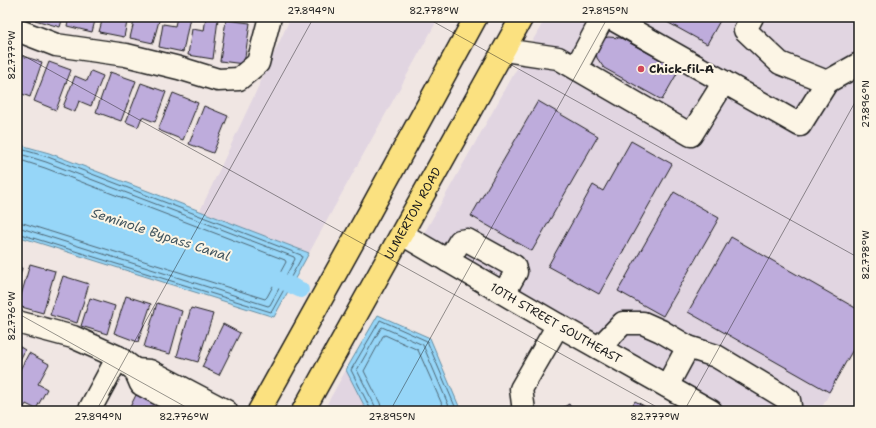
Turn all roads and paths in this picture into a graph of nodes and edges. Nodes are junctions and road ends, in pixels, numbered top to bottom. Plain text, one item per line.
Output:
1 (270, 17) edge
2 (476, 17) edge
3 (522, 17) edge
4 (603, 17) edge
5 (609, 17) edge
6 (752, 17) edge
7 (17, 30) edge
8 (504, 50) junction
9 (859, 64) edge
10 (576, 68) junction
11 (724, 82) junction
12 (827, 82) junction
13 (402, 234) junction
14 (448, 262) junction
15 (504, 294) junction
16 (17, 322) edge
17 (558, 324) junction
18 (688, 347) junction
19 (599, 348) junction
20 (126, 364) junction
21 (666, 386) junction
22 (89, 411) edge
23 (191, 411) edge
24 (226, 411) edge
25 (258, 411) edge
26 (303, 411) edge
27 (524, 411) edge
28 (711, 411) edge
29 (787, 411) edge

1 - 7 street
2 - 25 main road
3 - 8 main road, ULMERTON ROAD
4 - 10 street
5 - 11 street
6 - 12 street
8 - 10 street
8 - 13 main road, ULMERTON ROAD
9 - 12 street
10 - 11 street
11 - 12 street
13 - 14 street, 10TH STREET SOUTHEAST
13 - 26 main road, ULMERTON ROAD
14 - 15 street, 10TH STREET SOUTHEAST
14 - 15 street
15 - 17 street, 10TH STREET SOUTHEAST
16 - 20 street
17 - 19 street, 10TH STREET SOUTHEAST
17 - 27 street
18 - 19 street
18 - 21 street
18 - 29 street
19 - 21 street, 10TH STREET SOUTHEAST
20 - 22 street
20 - 23 street
20 - 24 street
21 - 28 street, 10TH STREET SOUTHEAST

